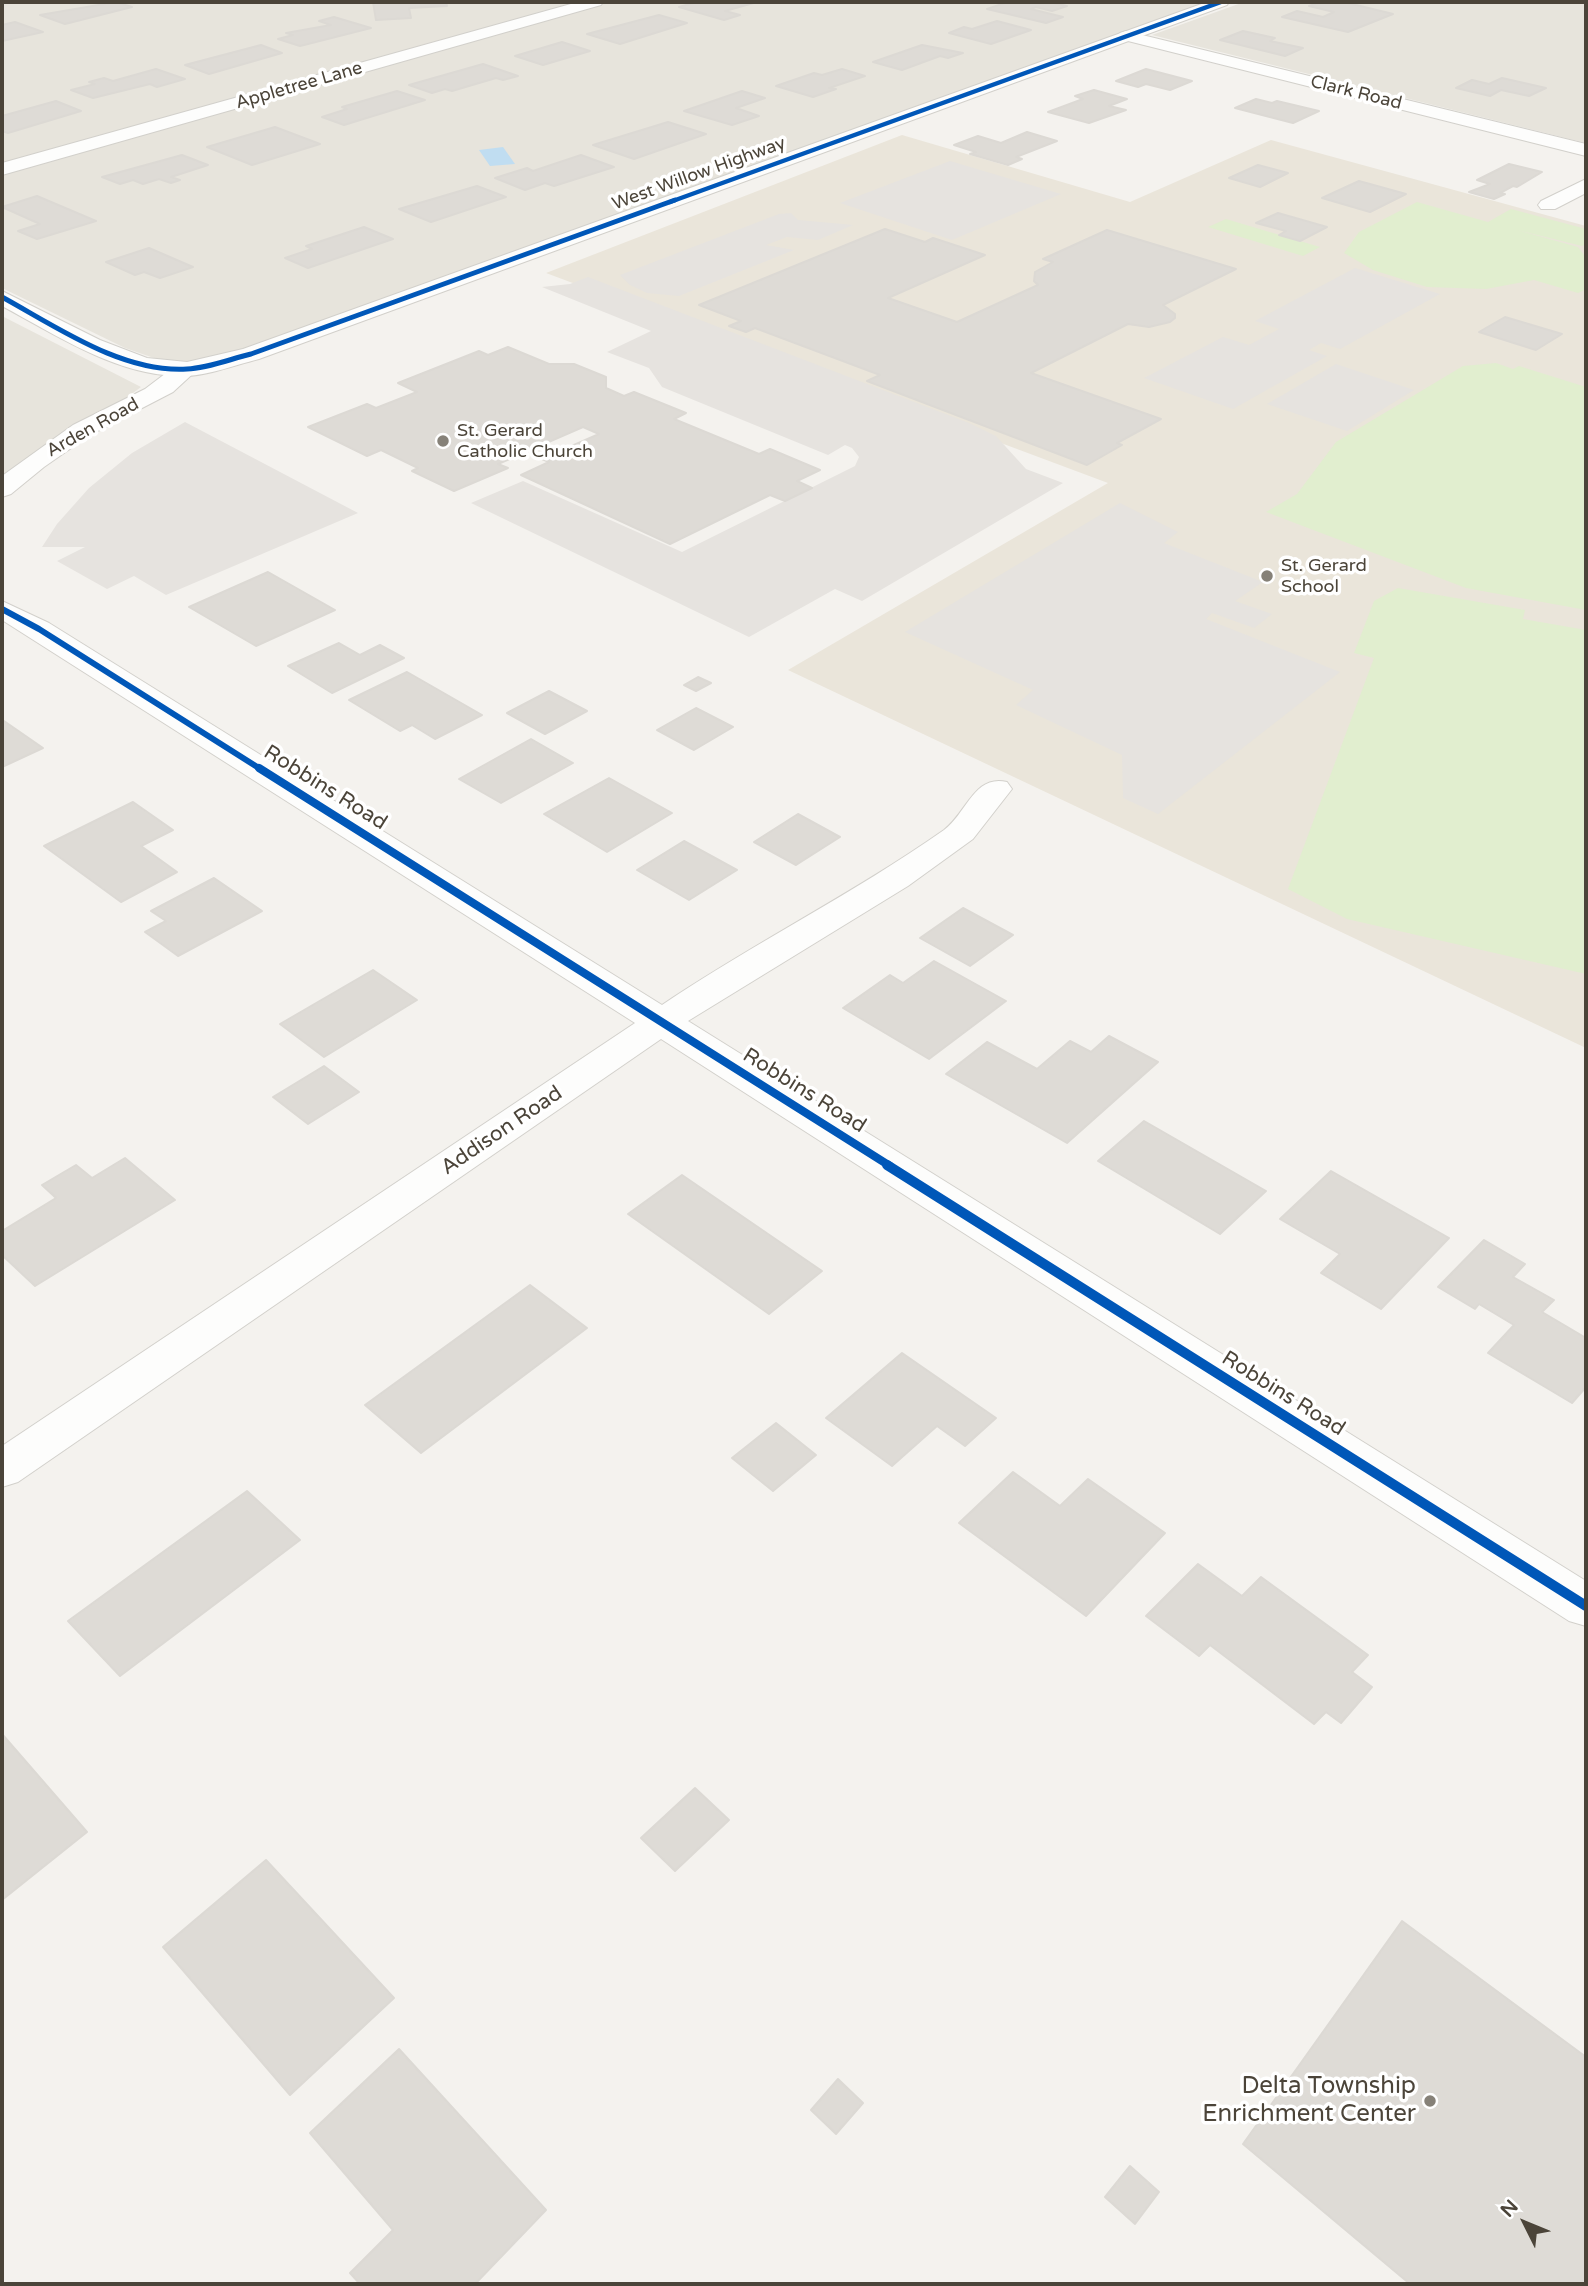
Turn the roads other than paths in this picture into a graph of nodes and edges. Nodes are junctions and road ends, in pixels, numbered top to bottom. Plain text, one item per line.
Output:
1 (596, 2) edge
2 (1221, 2) edge
3 (1126, 36) junction
4 (1586, 150) edge
5 (2, 169) edge
6 (1586, 185) edge
7 (1548, 205) dead end
8 (2, 296) edge
9 (186, 369) junction
10 (2, 489) edge
11 (2, 609) edge
12 (996, 789) dead end
13 (663, 1023) junction
14 (2, 1469) edge
15 (1586, 1606) edge

1 - 5 street, Appletree Lane
2 - 3 street, West Willow Highway
3 - 4 street, Clark Road
3 - 9 street, West Willow Highway
6 - 7 street
8 - 9 street
9 - 10 street, Arden Road
11 - 13 street, Robbins Road
12 - 13 street, Addison Road
13 - 14 street, Addison Road
13 - 15 street, Robbins Road

